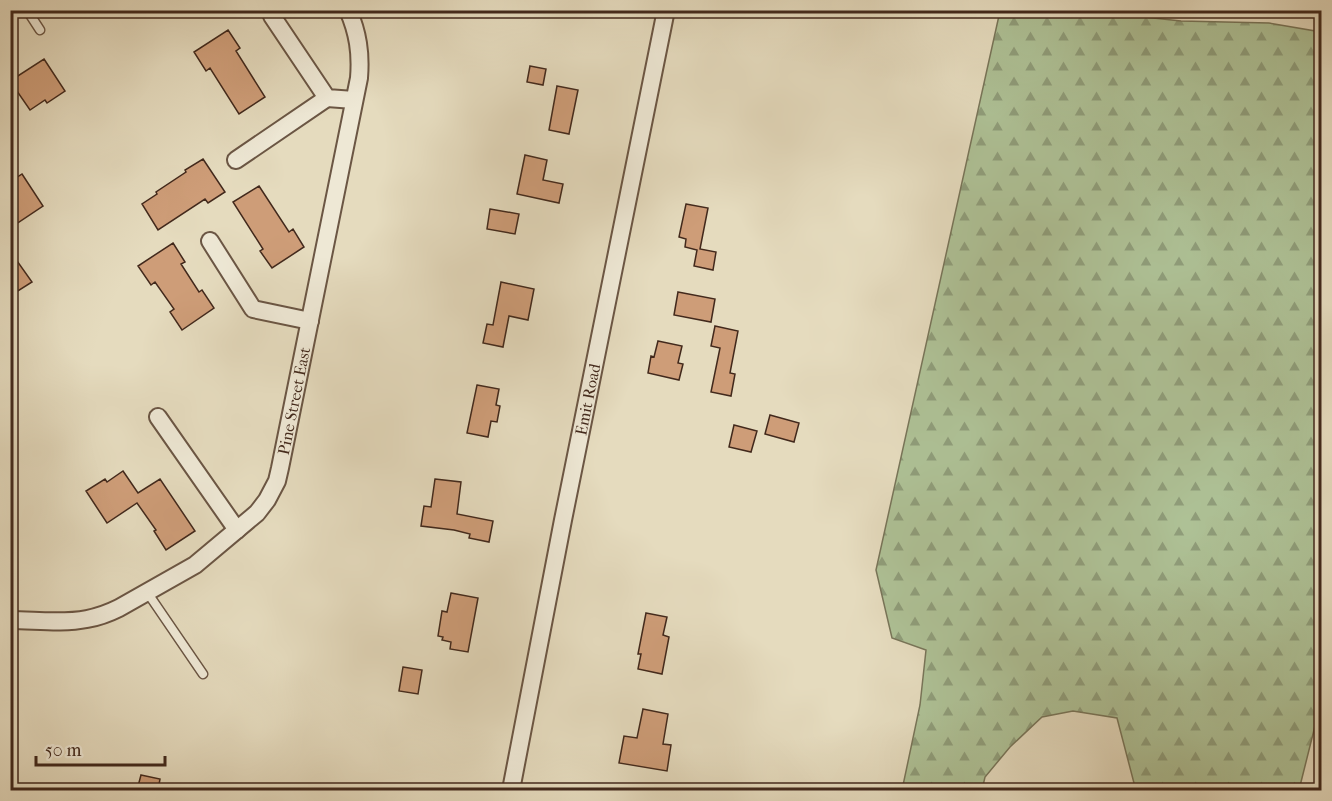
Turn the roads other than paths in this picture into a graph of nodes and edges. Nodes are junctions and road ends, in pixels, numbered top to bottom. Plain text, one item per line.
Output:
1 (27, 10) edge
2 (348, 10) edge
3 (666, 10) edge
4 (272, 16) dead end
5 (40, 30) dead end
6 (327, 98) junction
7 (354, 100) junction
8 (236, 160) dead end
9 (210, 241) dead end
10 (310, 321) junction
11 (158, 417) dead end
12 (237, 530) junction
13 (147, 592) junction
14 (10, 620) edge
15 (203, 674) dead end
16 (511, 790) edge

1 - 5 lane
2 - 7 street, Pine Street East
3 - 16 street, Emit Road
4 - 6 street
6 - 7 street
6 - 8 street
7 - 10 street, Pine Street East
9 - 10 street
10 - 12 street, Pine Street East
11 - 12 street
12 - 13 street, Pine Street East
13 - 14 street, Pine Street East
13 - 15 lane

